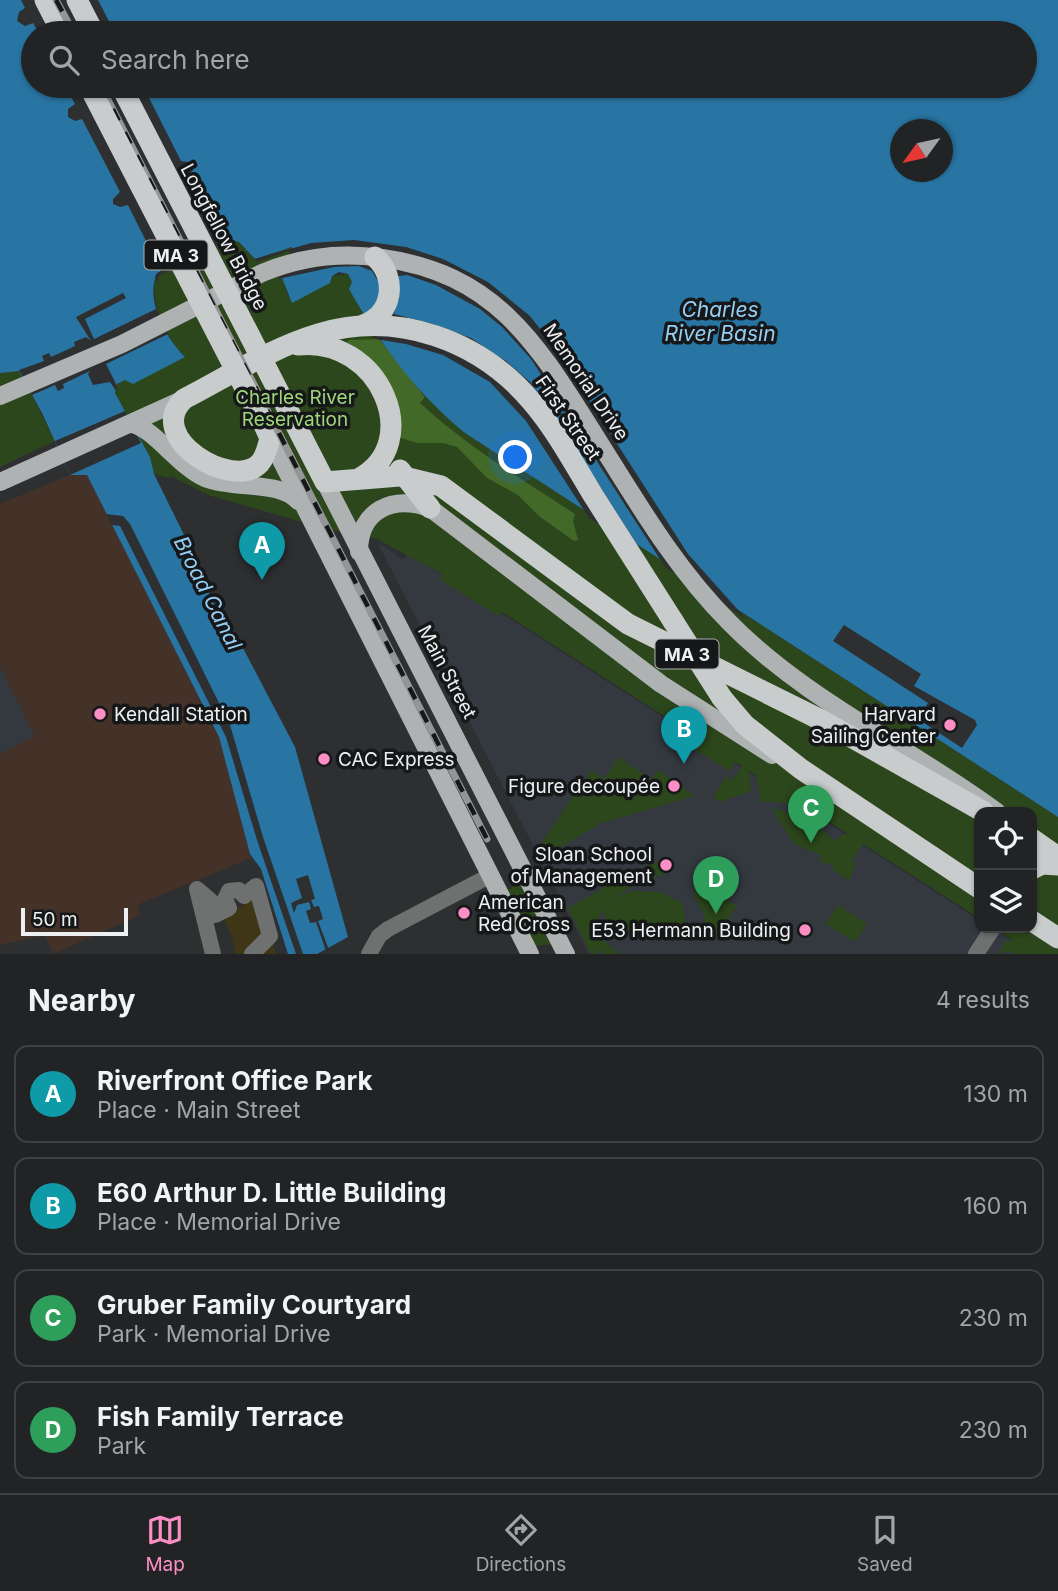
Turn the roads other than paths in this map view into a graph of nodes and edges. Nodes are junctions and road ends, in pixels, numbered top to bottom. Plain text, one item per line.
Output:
1 (45, 0) edge
2 (77, 0) edge
3 (56, 21) edge
4 (88, 21) edge
5 (95, 98) edge
6 (127, 98) edge
7 (374, 257) junction
8 (363, 326) junction
9 (282, 349) junction
10 (0, 396) edge
11 (184, 399) junction
12 (288, 410) joint
13 (131, 424) junction
14 (267, 430) junction
15 (388, 439) junction
16 (405, 477) junction
17 (358, 479) junction
18 (0, 482) edge
19 (325, 482) junction
20 (430, 508) junction
21 (305, 509) junction
22 (359, 552) junction
23 (825, 786) junction
24 (975, 807) edge
25 (990, 807) edge
26 (1037, 842) edge
27 (1058, 856) edge
28 (1058, 865) edge
29 (1037, 867) edge
30 (491, 874) junction
31 (974, 885) edge
32 (1037, 924) edge
33 (990, 933) edge
34 (1058, 938) edge
35 (213, 954) edge
36 (253, 954) edge
37 (369, 954) edge
38 (530, 954) edge
39 (566, 954) edge
40 (976, 954) edge

1 - 3 highway
2 - 4 highway
5 - 14 highway, MA 3, bridge
6 - 12 highway, Longfellow Bridge / MA 3, bridge
7 - 8 highway
7 - 10 main road, Memorial Drive
7 - 25 main road, Memorial Drive
8 - 9 highway, First Street / MA 3
8 - 23 highway, First Street / MA 3, bridge
9 - 11 highway, First Street / MA 3
9 - 15 highway
11 - 13 main road, First Street
11 - 14 highway
12 - 19 highway, Main Street / MA 3
13 - 18 main road, First Street
13 - 21 main road
14 - 21 main road
15 - 16 highway
15 - 17 highway
16 - 17 highway, MA 3
16 - 20 highway
16 - 24 highway, MA 3
17 - 19 highway, MA 3
19 - 22 main road, Main Street
20 - 22 main road
20 - 23 main road
21 - 30 main road
22 - 39 main road, Main Street
23 - 31 highway, MA 3
26 - 27 highway
28 - 29 highway
30 - 37 street
30 - 38 main road
32 - 34 highway
33 - 40 street
35 - 36 street

